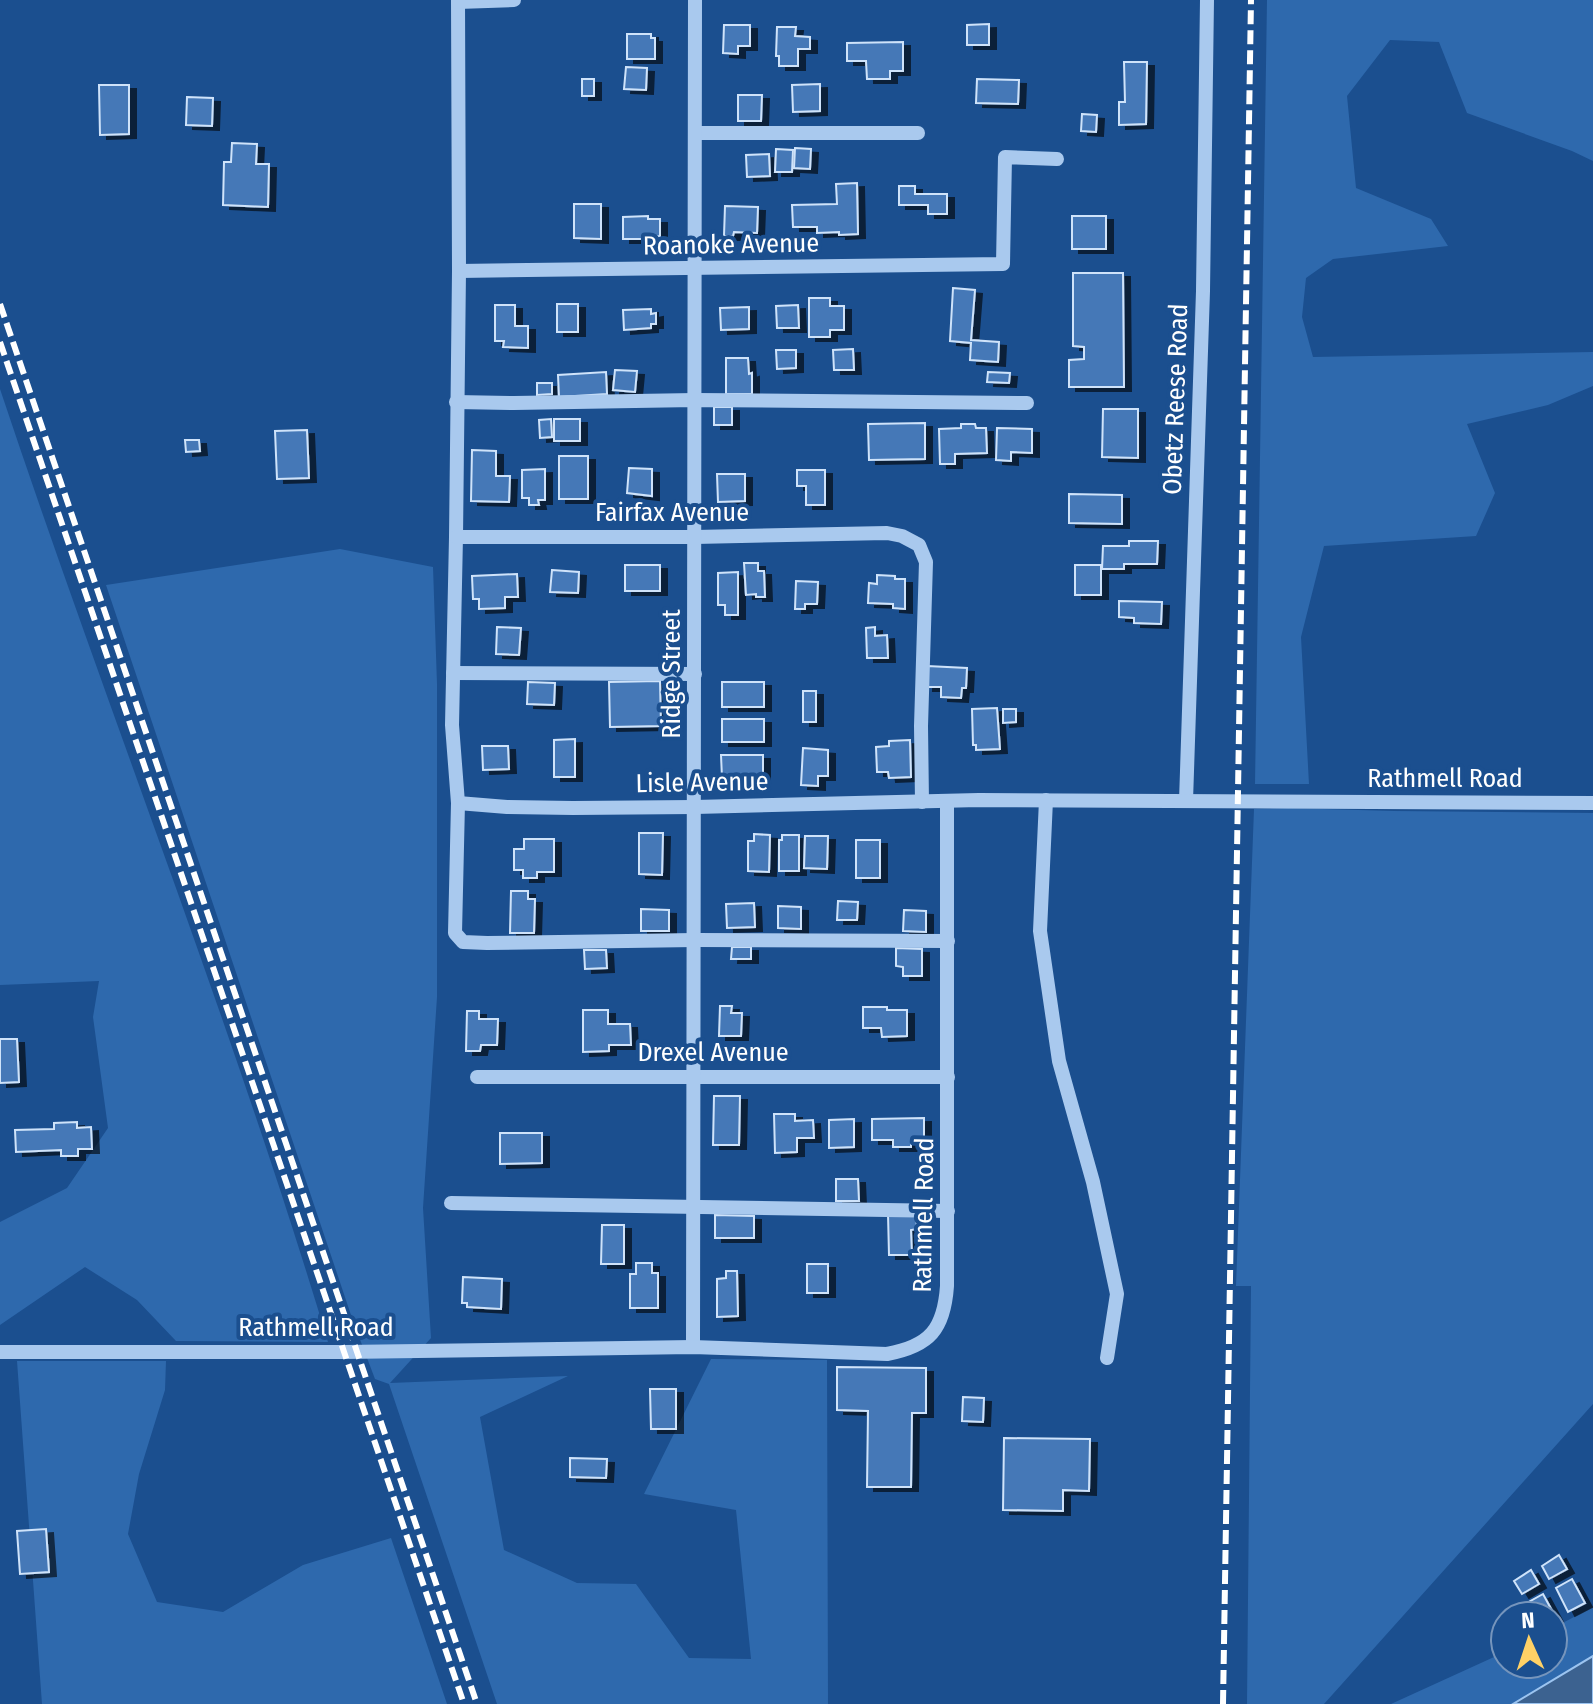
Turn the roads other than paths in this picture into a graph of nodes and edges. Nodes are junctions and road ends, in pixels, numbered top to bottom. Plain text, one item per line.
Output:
1 (514, 0) edge
2 (695, 0) edge
3 (1207, 0) edge
4 (458, 1) edge
5 (695, 133) junction
6 (918, 133) dead end
7 (1057, 159) dead end
8 (695, 269) junction
9 (459, 271) junction
10 (695, 400) junction
11 (456, 402) junction
12 (1027, 403) dead end
13 (456, 537) junction
14 (695, 537) junction
15 (453, 673) junction
16 (695, 674) junction
17 (1046, 800) junction
18 (947, 801) junction
19 (1186, 801) junction
20 (922, 802) junction
21 (458, 803) junction
22 (1593, 803) edge
23 (695, 807) junction
24 (695, 940) junction
25 (948, 941) junction
26 (694, 1076) junction
27 (477, 1077) dead end
28 (948, 1077) junction
29 (451, 1203) dead end
30 (693, 1208) junction
31 (948, 1211) junction
32 (693, 1347) junction
33 (0, 1352) edge
34 (1107, 1358) dead end

1 - 4 street
2 - 5 street, Ridge Street
3 - 19 street, Obetz Reese Road
4 - 9 street
5 - 6 street
5 - 8 street, Ridge Street
7 - 8 street, Roanoke Avenue
8 - 9 street, Roanoke Avenue
8 - 10 street, Ridge Street
9 - 11 street
10 - 11 street
10 - 12 street
10 - 14 street, Ridge Street
11 - 13 street
13 - 14 street, Fairfax Avenue
13 - 15 street
14 - 16 street, Ridge Street
14 - 20 street, Fairfax Avenue
15 - 16 street
15 - 21 street
16 - 23 street, Ridge Street
17 - 18 street, Rathmell Road
17 - 19 street, Rathmell Road
17 - 34 street
18 - 20 street, Lisle Avenue
18 - 25 street, Rathmell Road
19 - 22 street, Rathmell Road
20 - 23 street, Lisle Avenue
21 - 23 street, Lisle Avenue
21 - 24 street
23 - 24 street, Ridge Street
24 - 25 street
24 - 26 street, Ridge Street
25 - 28 street, Rathmell Road
26 - 27 street, Drexel Avenue
26 - 28 street, Drexel Avenue
26 - 30 street, Ridge Street
28 - 31 street, Rathmell Road
29 - 30 street
30 - 31 street
30 - 32 street, Ridge Street
31 - 32 street, Rathmell Road
32 - 33 street, Rathmell Road

